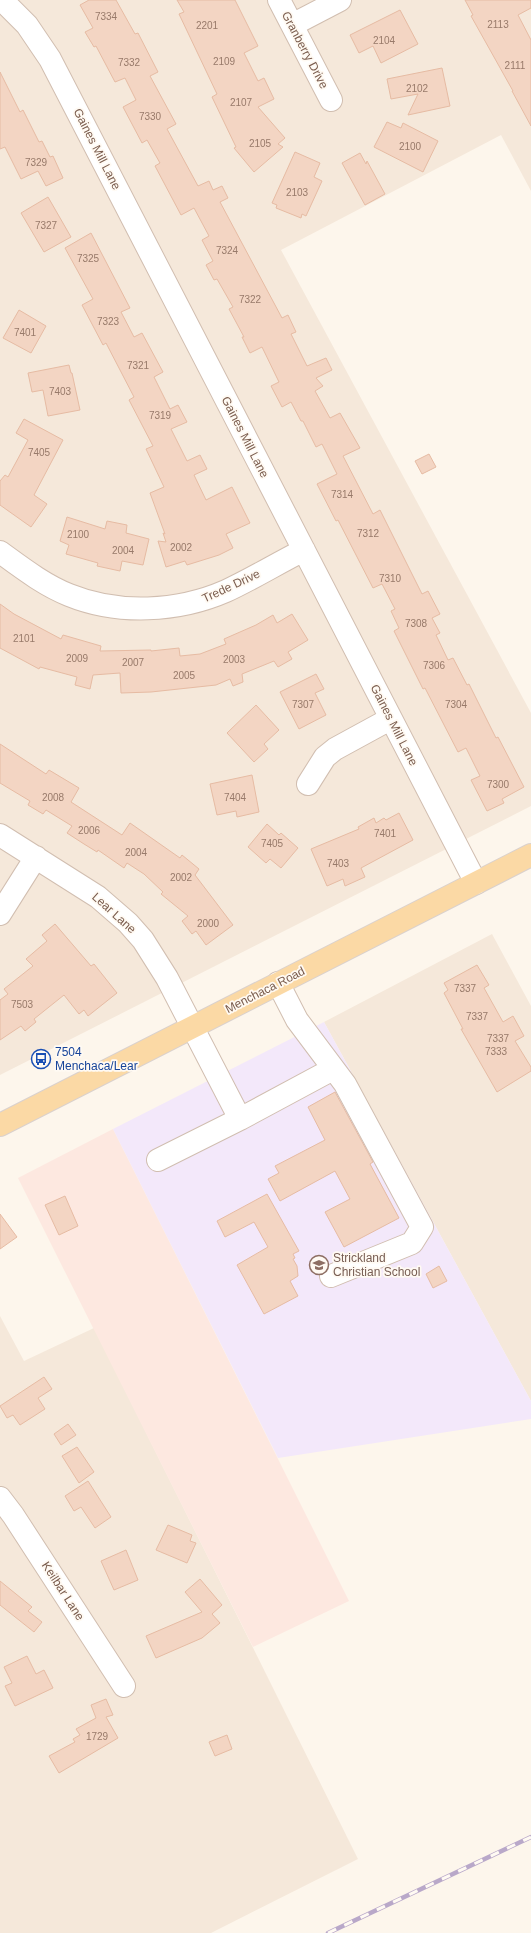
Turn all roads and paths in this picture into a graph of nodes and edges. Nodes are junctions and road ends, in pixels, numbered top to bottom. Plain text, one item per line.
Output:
1 (2, 0) edge
2 (279, 0) edge
3 (340, 0) edge
4 (292, 25) junction
5 (331, 100) dead end
6 (304, 550) junction
7 (0, 552) edge
8 (390, 719) junction
9 (308, 784) dead end
10 (0, 835) edge
11 (531, 855) edge
12 (36, 857) junction
13 (476, 883) junction
14 (0, 914) edge
15 (278, 983) junction
16 (193, 1026) junction
17 (333, 1068) junction
18 (240, 1119) junction
19 (0, 1125) edge
20 (158, 1160) dead end
21 (331, 1276) dead end
22 (0, 1498) edge
23 (124, 1686) dead end

1 - 6 street, Gaines Mill Lane
2 - 4 street, Granberry Drive
3 - 4 street
4 - 5 street, Granberry Drive
6 - 7 street, Trede Drive
6 - 8 street, Gaines Mill Lane
8 - 9 street
8 - 13 street, Gaines Mill Lane
10 - 12 street, Lear Lane
11 - 13 main road, Menchaca Road
12 - 14 street
12 - 16 street, Lear Lane
13 - 15 main road, Menchaca Road
15 - 16 main road, Menchaca Road
15 - 17 street
16 - 18 street, Lear Lane
16 - 19 main road, Menchaca Road
17 - 18 street
17 - 21 street
18 - 20 street
22 - 23 street, Keilbar Lane

